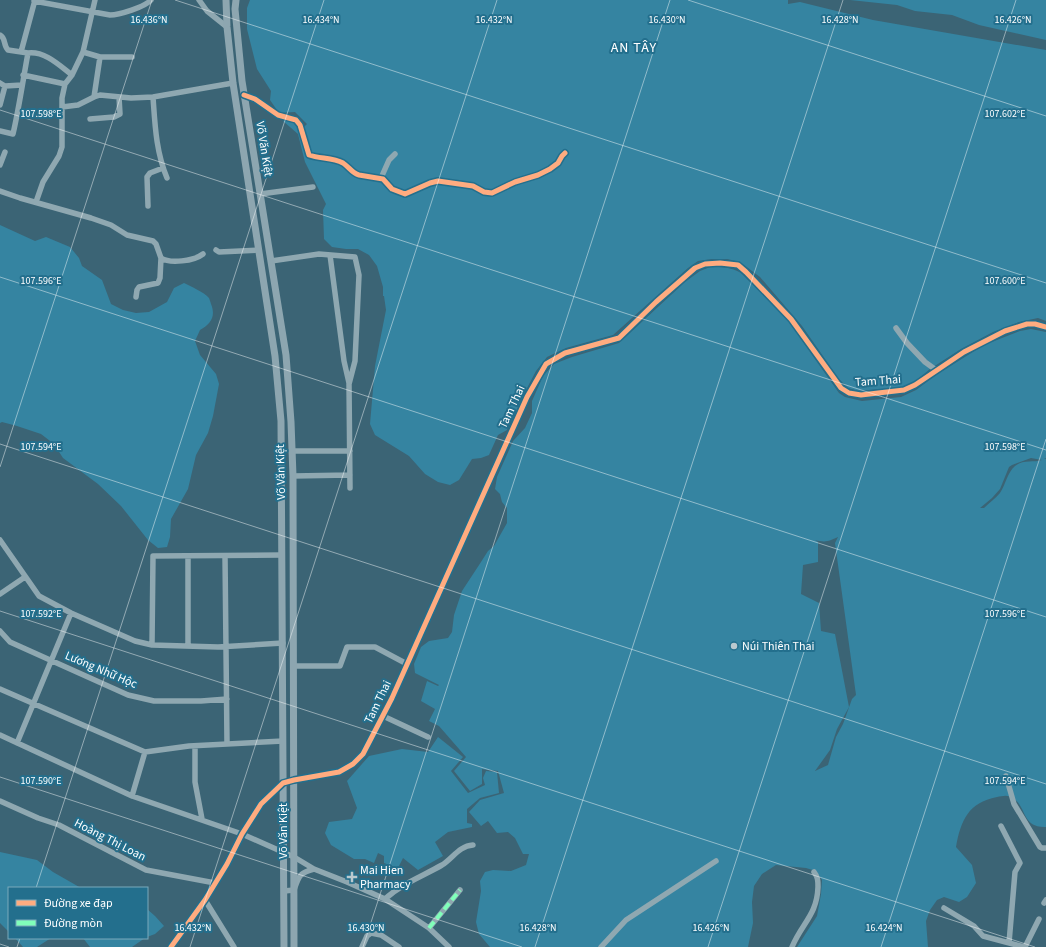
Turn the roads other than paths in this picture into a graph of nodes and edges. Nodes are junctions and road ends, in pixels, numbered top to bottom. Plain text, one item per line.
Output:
1 (34, 0) edge
2 (95, 0) edge
3 (151, 0) edge
4 (199, 0) edge
5 (226, 0) edge
6 (236, 0) edge
7 (91, 12) junction
8 (236, 26) junction
9 (227, 27) junction
10 (0, 35) edge
11 (21, 52) junction
12 (83, 52) junction
13 (28, 53) junction
14 (100, 57) junction
15 (132, 57) dead end
16 (23, 75) junction
17 (72, 75) junction
18 (233, 83) junction
19 (2, 84) edge
20 (65, 84) junction
21 (22, 85) junction
22 (244, 95) junction
23 (94, 97) junction
24 (119, 97) junction
25 (153, 98) junction
26 (0, 104) edge
27 (62, 107) junction
28 (90, 119) dead end
29 (0, 131) edge
30 (5, 152) dead end
31 (566, 153) dead end
32 (395, 154) dead end
33 (0, 165) edge
34 (163, 168) junction
35 (167, 178) dead end
36 (380, 178) junction
37 (313, 187) dead end
38 (0, 191) edge
39 (260, 194) junction
40 (36, 202) junction
41 (148, 206) dead end
42 (265, 223) junction
43 (255, 225) junction
44 (216, 250) dead end
45 (259, 250) junction
46 (202, 254) dead end
47 (330, 255) junction
48 (161, 258) junction
49 (271, 261) junction
50 (136, 297) dead end
51 (1046, 327) edge
52 (896, 328) dead end
53 (286, 355) junction
54 (275, 356) junction
55 (936, 370) junction
56 (349, 384) junction
57 (292, 451) junction
58 (350, 451) junction
59 (350, 475) junction
60 (292, 476) junction
61 (350, 488) dead end
62 (0, 540) edge
63 (282, 555) junction
64 (188, 556) junction
65 (225, 556) junction
66 (25, 577) junction
67 (0, 594) edge
68 (71, 613) junction
69 (0, 631) edge
70 (282, 643) junction
71 (152, 645) junction
72 (188, 646) junction
73 (226, 647) junction
74 (51, 661) junction
75 (407, 664) junction
76 (293, 666) junction
77 (0, 689) edge
78 (227, 699) junction
79 (33, 704) junction
80 (383, 716) junction
81 (0, 735) edge
82 (428, 737) dead end
83 (283, 741) junction
84 (17, 743) junction
85 (227, 743) junction
86 (195, 746) junction
87 (145, 752) junction
88 (1006, 776) dead end
89 (294, 780) junction
90 (283, 783) junction
91 (132, 796) junction
92 (0, 801) edge
93 (202, 819) junction
94 (1000, 826) dead end
95 (242, 834) junction
96 (473, 845) dead end
97 (1046, 848) edge
98 (284, 854) junction
99 (294, 857) junction
100 (716, 861) dead end
101 (314, 869) junction
102 (814, 872) dead end
103 (215, 883) junction
104 (294, 890) junction
105 (460, 890) dead end
106 (284, 891) junction
107 (385, 899) junction
108 (205, 900) junction
109 (944, 908) dead end
110 (1039, 920) dead end
111 (429, 928) junction
112 (1009, 943) junction
113 (171, 947) edge
114 (234, 947) edge
115 (284, 947) edge
116 (294, 947) edge
117 (301, 947) edge
118 (362, 947) edge
119 (399, 947) edge
120 (449, 947) edge
121 (601, 947) edge
122 (792, 947) edge
123 (1024, 947) edge

1 - 7 street
1 - 11 street
2 - 7 street
3 - 7 street
4 - 9 street
5 - 9 main road, Võ Văn Kiệt
6 - 8 main road, Võ Văn Kiệt
7 - 12 street
8 - 9 main road
8 - 22 main road, Võ Văn Kiệt
9 - 18 main road, Võ Văn Kiệt
10 - 11 street
11 - 13 street
12 - 14 street
12 - 17 street
13 - 16 street
13 - 17 street
14 - 15 street
14 - 23 street
16 - 20 street
16 - 21 street
17 - 20 street
18 - 25 street
18 - 43 main road, Võ Văn Kiệt
19 - 21 street
19 - 26 street
20 - 27 street
21 - 29 street
22 - 36 street
22 - 39 main road, Võ Văn Kiệt
23 - 24 street
23 - 27 street
24 - 25 street
24 - 28 street
25 - 34 street
27 - 40 street
30 - 33 street
31 - 36 street
32 - 36 street
34 - 35 street
34 - 41 street
37 - 39 street
38 - 40 street
39 - 42 main road, Võ Văn Kiệt
40 - 48 street
42 - 43 main road
42 - 49 main road, Võ Văn Kiệt
43 - 45 main road, Võ Văn Kiệt
44 - 45 street
45 - 54 main road, Võ Văn Kiệt
46 - 48 street
47 - 49 street
47 - 56 street
47 - 56 street
48 - 50 street
49 - 53 main road, Võ Văn Kiệt
51 - 55 street, Tam Thai
52 - 55 street
53 - 54 main road
53 - 57 main road, Võ Văn Kiệt
54 - 63 main road, Võ Văn Kiệt
55 - 75 street, Tam Thai
56 - 58 street
57 - 58 street
57 - 60 main road, Võ Văn Kiệt
58 - 59 street
59 - 60 street
59 - 61 street
60 - 76 main road, Võ Văn Kiệt
62 - 66 street
63 - 65 street
63 - 70 main road, Võ Văn Kiệt
64 - 65 street
64 - 71 street
64 - 72 street
65 - 73 street
66 - 67 street
66 - 68 street
68 - 71 street
68 - 74 street
69 - 74 street, Lương Nhữ Hộc
70 - 73 street
70 - 83 main road, Võ Văn Kiệt
71 - 72 street
72 - 73 street
73 - 78 street
74 - 78 street, Lương Nhữ Hộc
74 - 79 street
75 - 76 street
75 - 80 street, Tam Thai
76 - 89 main road, Võ Văn Kiệt
77 - 79 street
78 - 85 street
79 - 84 street
79 - 87 street
80 - 82 street
80 - 89 street, Tam Thai
81 - 84 street
83 - 85 street
83 - 90 main road, Võ Văn Kiệt
84 - 91 street
85 - 86 street
86 - 87 street
86 - 93 street
87 - 91 street
88 - 97 street
89 - 90 street, Tam Thai
89 - 99 main road, Võ Văn Kiệt
90 - 95 street, Tam Thai
90 - 98 main road, Võ Văn Kiệt
91 - 93 street
92 - 103 street, Hoàng Thị Loan
93 - 95 street
94 - 112 street
95 - 98 street
95 - 103 street, Tam Thai
96 - 107 street
98 - 99 street
98 - 106 main road, Võ Văn Kiệt
99 - 101 street
99 - 104 main road, Võ Văn Kiệt
100 - 121 street
101 - 104 street
101 - 107 street
102 - 122 street
103 - 108 street, Tam Thai
104 - 106 street
104 - 116 main road, Võ Văn Kiệt
105 - 111 street
106 - 115 main road, Võ Văn Kiệt
107 - 111 street
108 - 113 street, Tam Thai
108 - 114 street
109 - 112 street
110 - 123 street
111 - 120 street
112 - 123 street
116 - 117 street
118 - 119 street

